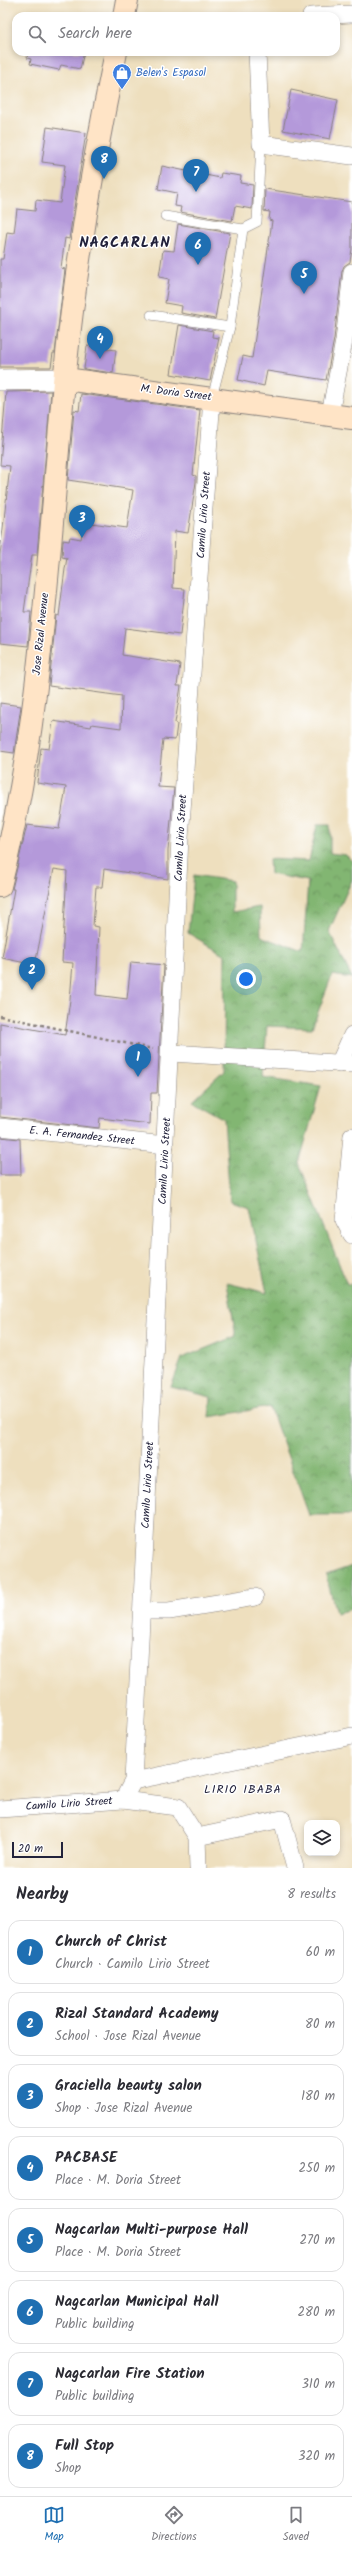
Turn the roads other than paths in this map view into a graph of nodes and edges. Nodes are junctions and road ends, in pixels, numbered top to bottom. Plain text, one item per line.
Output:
1 (127, 0) edge
2 (125, 12) edge
3 (352, 14) edge
4 (340, 15) edge
5 (115, 56) edge
6 (258, 56) edge
7 (261, 144) junction
8 (352, 156) edge
9 (165, 216) dead end
10 (243, 229) junction
11 (352, 272) edge
12 (151, 315) dead end
13 (230, 327) junction
14 (65, 379) junction
15 (0, 380) edge
16 (212, 398) junction
17 (330, 414) junction
18 (352, 418) edge
19 (0, 886) edge
20 (352, 1035) edge
21 (171, 1053) junction
22 (346, 1064) edge
23 (0, 1127) edge
24 (352, 1136) edge
25 (165, 1145) junction
26 (352, 1235) edge
27 (255, 1597) dead end
28 (142, 1611) junction
29 (351, 1740) edge
30 (133, 1781) junction
31 (123, 1800) junction
32 (0, 1809) edge
33 (197, 1837) junction
34 (198, 1868) edge
35 (295, 1868) edge

1 - 2 main road
3 - 4 street
5 - 14 main road, Jose Rizal Avenue
6 - 7 street
7 - 8 street
7 - 10 lane
9 - 10 lane
10 - 13 lane
11 - 17 street
12 - 13 lane
13 - 16 lane
14 - 15 street, M. Doria Street
14 - 16 main road, M. Doria Street
14 - 19 main road, Jose Rizal Avenue
16 - 17 main road, M. Doria Street
16 - 21 street, Camilo Lirio Street
17 - 18 main road, M. Doria Street
20 - 22 street
21 - 22 street
21 - 25 street, Camilo Lirio Street
23 - 25 street, E. A. Fernandez Street
24 - 26 street
25 - 28 street, Camilo Lirio Street
27 - 28 street
28 - 30 street, Camilo Lirio Street
29 - 30 street
30 - 31 street, Camilo Lirio Street
31 - 32 street, Camilo Lirio Street
31 - 33 street
33 - 34 street
33 - 35 street

